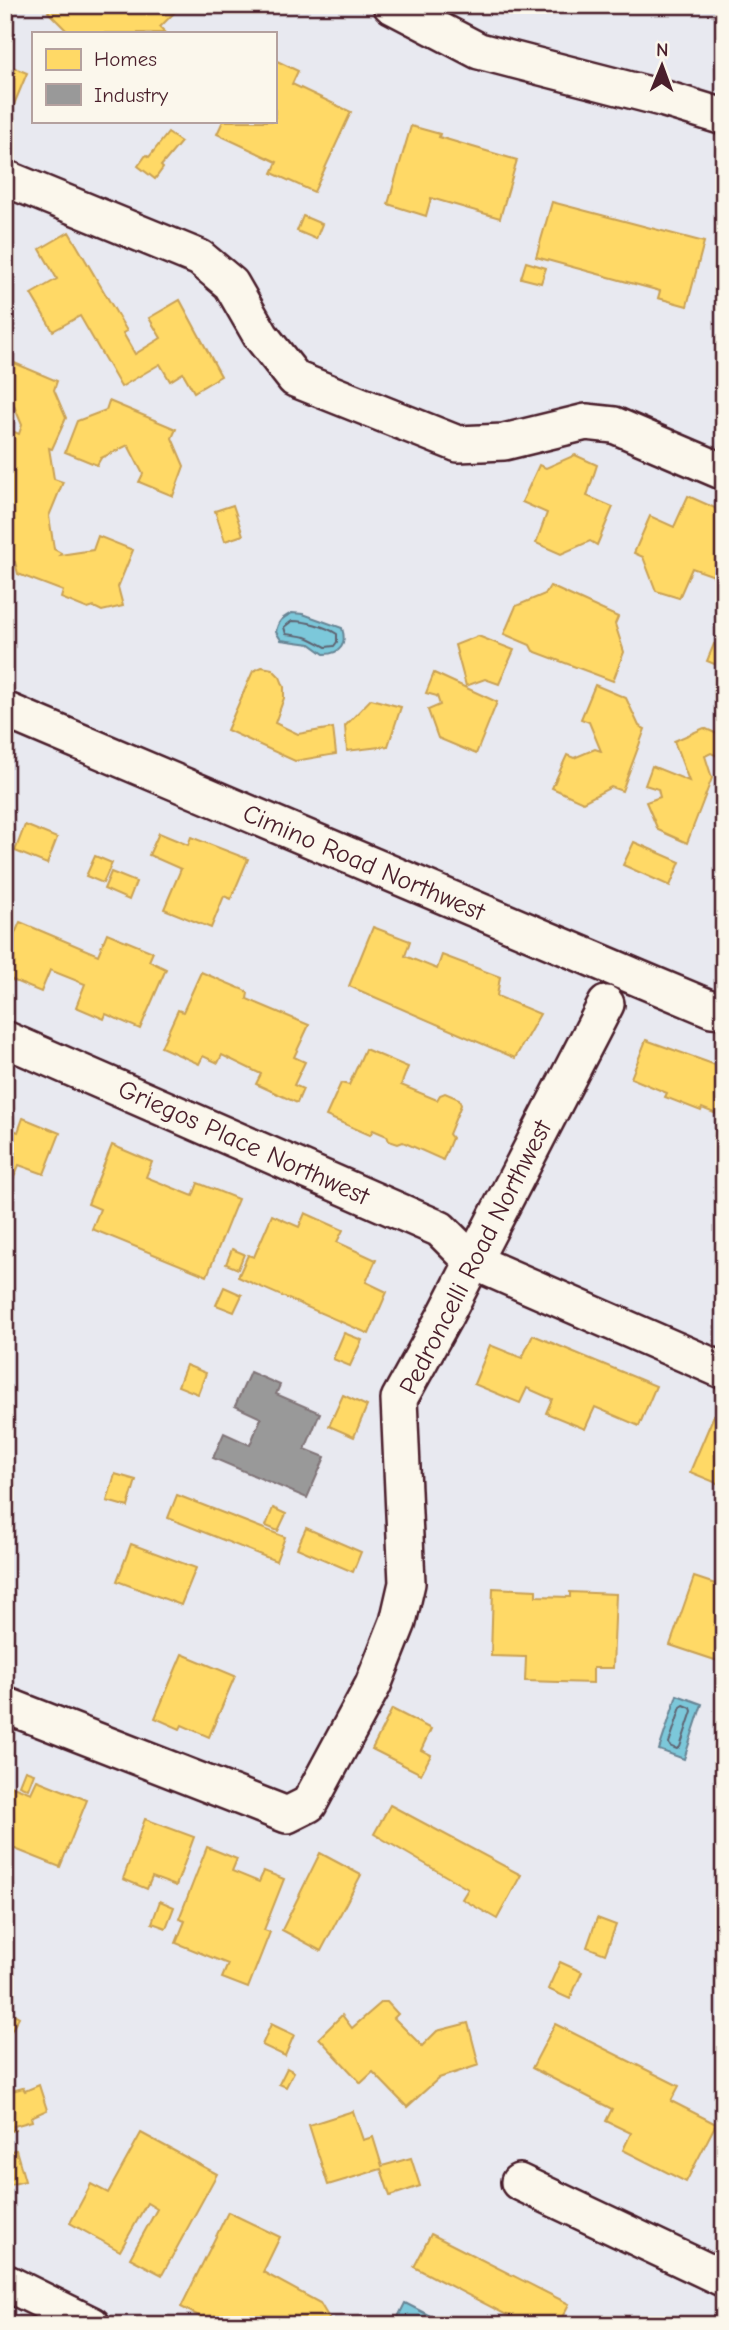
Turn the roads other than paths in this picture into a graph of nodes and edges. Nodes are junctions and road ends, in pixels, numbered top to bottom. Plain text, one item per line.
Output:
1 (391, 5) edge
2 (724, 117) edge
3 (5, 178) edge
4 (724, 472) edge
5 (5, 710) edge
6 (606, 1004) dead end
7 (724, 1010) edge
8 (5, 1039) edge
9 (472, 1261) junction
10 (724, 1371) edge
11 (5, 1705) edge
12 (519, 2182) dead end
13 (724, 2279) edge
14 (5, 2282) edge
15 (92, 2325) edge

1 - 2 street
3 - 4 street
5 - 7 street, Cimino Road Northwest
6 - 9 street, Pedroncelli Road Northwest
8 - 9 street, Griegos Place Northwest
9 - 10 street
9 - 11 street, Pedroncelli Road Northwest
12 - 13 street
14 - 15 street

